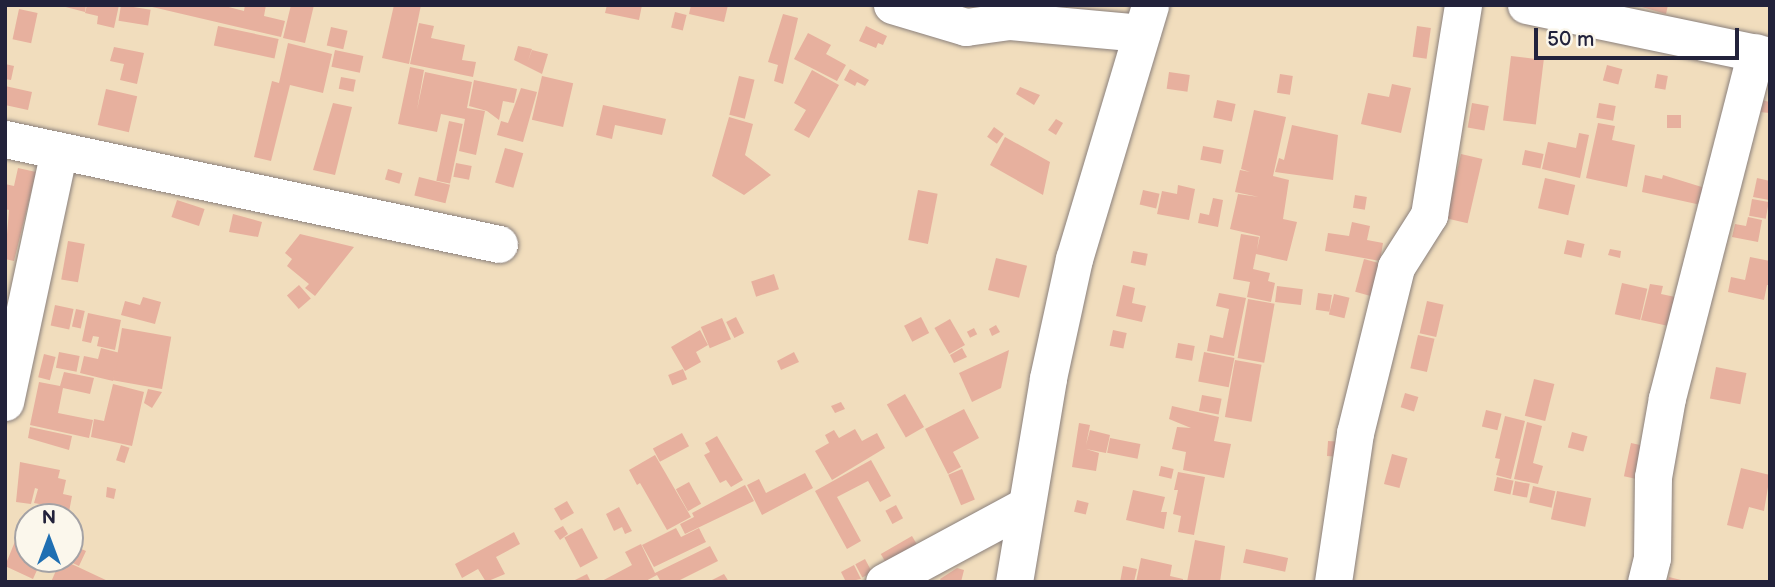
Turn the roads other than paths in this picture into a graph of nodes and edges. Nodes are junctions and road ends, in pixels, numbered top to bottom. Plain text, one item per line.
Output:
1 (892, 5) edge
2 (1464, 5) edge
3 (1526, 5) edge
4 (1145, 19) edge
5 (1763, 54) edge
6 (5, 139) edge
7 (59, 151) junction
8 (499, 244) dead end
9 (5, 402) edge
10 (1025, 506) junction
11 (884, 582) edge
12 (1014, 582) edge
13 (1333, 582) edge
14 (1646, 582) edge

1 - 4 street
2 - 13 street
3 - 5 street
4 - 10 street
5 - 14 street
6 - 7 street
7 - 8 street
7 - 9 street
10 - 11 street
10 - 12 street

